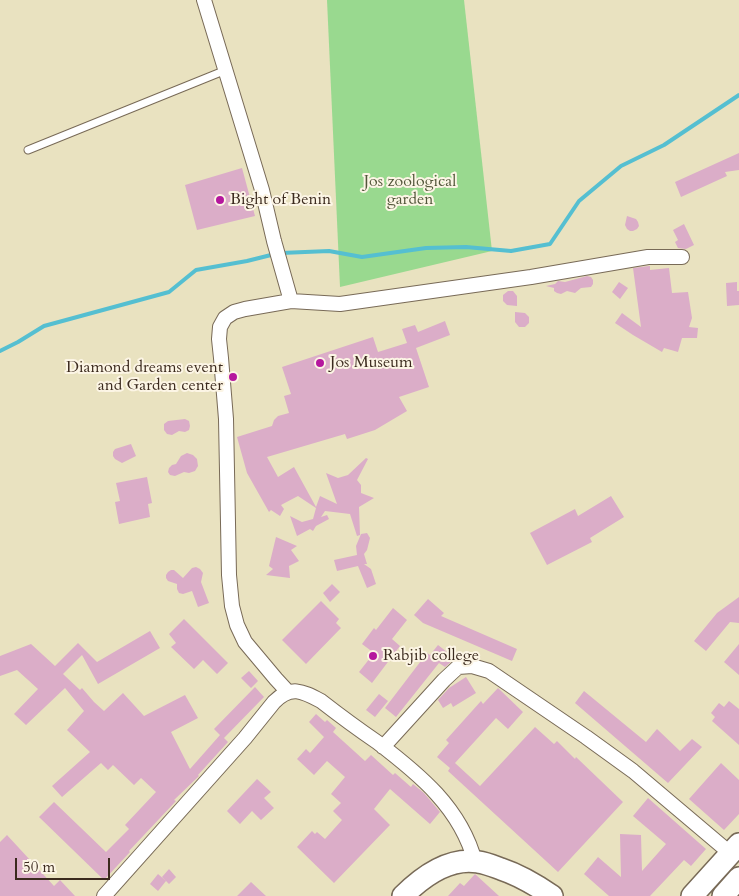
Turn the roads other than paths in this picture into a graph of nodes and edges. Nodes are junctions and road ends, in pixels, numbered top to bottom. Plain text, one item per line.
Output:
1 (204, 0) edge
2 (226, 70) junction
3 (28, 150) dead end
4 (682, 257) dead end
5 (291, 301) junction
6 (288, 692) junction
7 (383, 747) junction
8 (735, 848) edge
9 (483, 863) junction
10 (739, 878) edge
11 (104, 896) edge
12 (403, 896) edge
13 (526, 896) edge
14 (552, 896) edge
15 (692, 896) edge
16 (723, 896) edge

1 - 2 street
2 - 3 lane
2 - 5 street
4 - 5 street
5 - 6 street
6 - 7 street
6 - 11 street
7 - 8 street
7 - 9 street
8 - 15 main road
9 - 12 main road
9 - 13 main road
9 - 14 main road
10 - 16 main road

